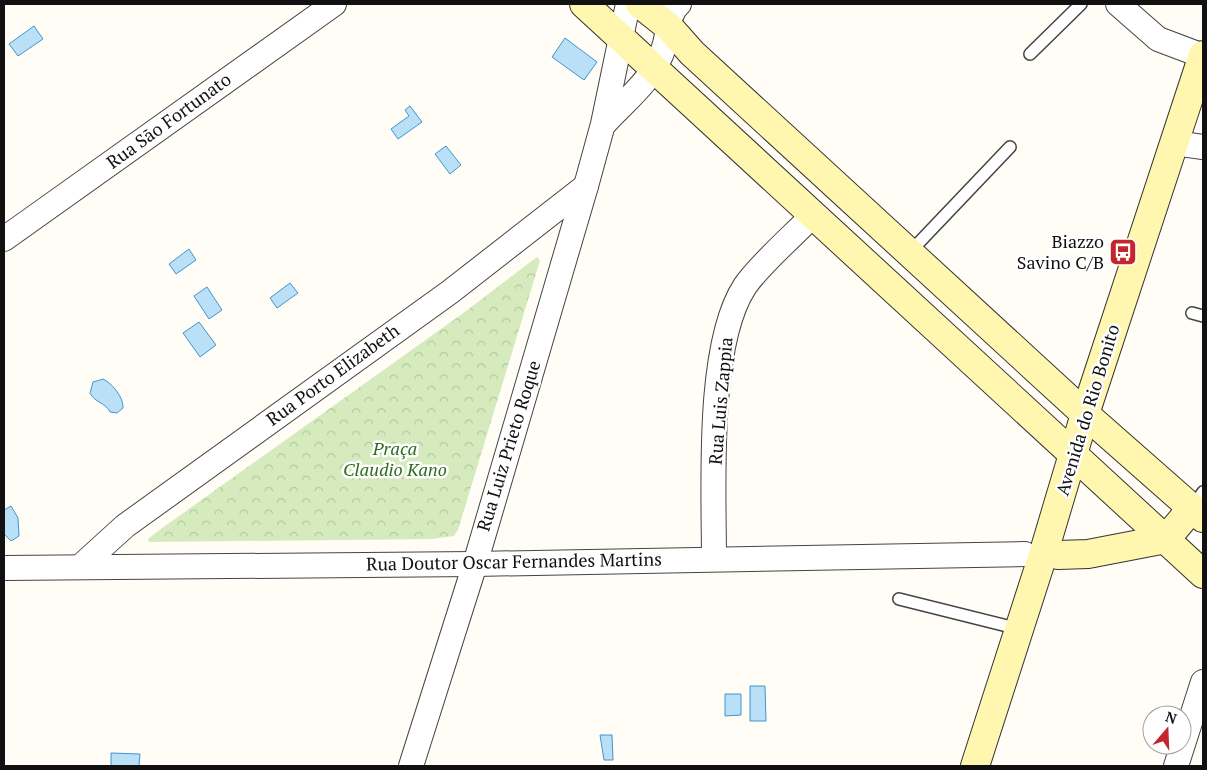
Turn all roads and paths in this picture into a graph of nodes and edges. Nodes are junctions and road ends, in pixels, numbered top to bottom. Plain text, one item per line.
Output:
1 (334, 4) edge
2 (584, 4) edge
3 (628, 4) edge
4 (640, 4) edge
5 (1081, 4) edge
6 (1118, 4) edge
7 (674, 15) edge
8 (622, 39) junction
9 (1030, 54) dead end
10 (1203, 55) edge
11 (655, 68) junction
12 (1203, 104) edge
13 (603, 124) junction
14 (1189, 146) edge
15 (1010, 147) dead end
16 (586, 186) junction
17 (813, 214) junction
18 (4, 239) edge
19 (910, 252) junction
20 (1192, 314) dead end
21 (1203, 316) edge
22 (1091, 420) junction
23 (1079, 461) junction
24 (1199, 506) edge
25 (1166, 539) junction
26 (1025, 554) dead end
27 (1058, 555) junction
28 (714, 559) junction
29 (475, 564) junction
30 (81, 566) junction
31 (4, 568) edge
32 (1203, 574) edge
33 (899, 599) dead end
34 (1019, 629) junction
35 (1203, 682) edge
36 (411, 766) edge
37 (975, 766) edge
38 (991, 766) edge
39 (1176, 766) edge

1 - 18 street, Rua São Fortunato
2 - 8 street
3 - 8 street, Rua Luiz Prieto Roque
4 - 7 street
5 - 9 lane
6 - 10 street
7 - 11 street, Rua Luiz Prieto Roque
7 - 19 street
8 - 11 street
8 - 13 street, Rua Luiz Prieto Roque
10 - 14 street, Avenida do Rio Bonito
11 - 13 street, Rua Luiz Prieto Roque
11 - 17 street
12 - 14 street, Avenida do Rio Bonito
13 - 16 street, Rua Luiz Prieto Roque
14 - 22 street, Avenida do Rio Bonito
15 - 19 lane
16 - 29 street, Rua Luiz Prieto Roque
16 - 30 street, Rua Porto Elizabeth
17 - 23 street
17 - 28 street, Rua Luis Zappia
19 - 22 street
20 - 21 lane
22 - 23 street, Avenida do Rio Bonito
22 - 24 street
23 - 25 street
23 - 27 street, Avenida do Rio Bonito
23 - 34 street, Avenida do Rio Bonito
24 - 25 street
25 - 27 street
25 - 32 street
26 - 28 street, Rua Doutor Oscar Fernandes Martins
27 - 38 street, Avenida do Rio Bonito
28 - 29 street, Rua Doutor Oscar Fernandes Martins
29 - 30 street, Rua Doutor Oscar Fernandes Martins
29 - 36 street, Rua Luiz Prieto Roque
30 - 31 street, Rua Doutor Oscar Fernandes Martins
33 - 34 lane
34 - 37 street, Avenida do Rio Bonito
35 - 39 street

